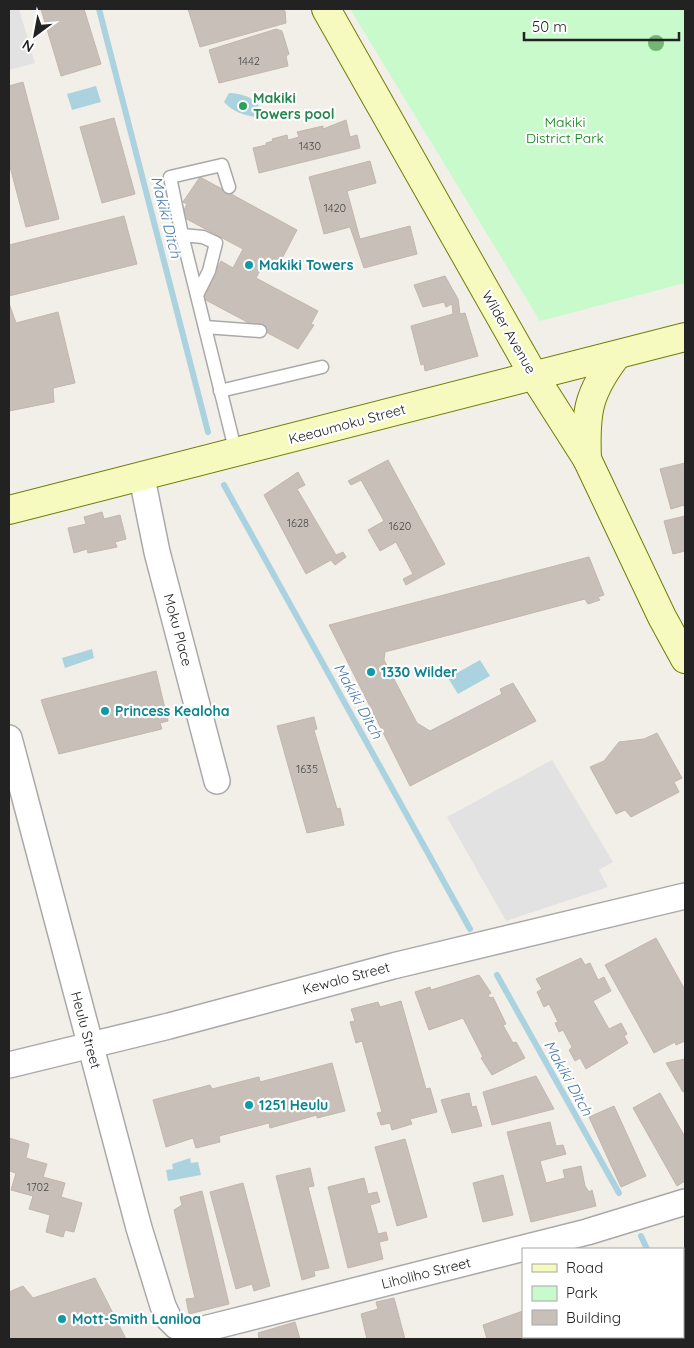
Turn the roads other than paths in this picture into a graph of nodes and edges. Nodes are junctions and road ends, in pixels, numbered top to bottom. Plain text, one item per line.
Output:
1 (326, 9) edge
2 (229, 187) dead end
3 (182, 235) junction
4 (197, 295) junction
5 (205, 327) junction
6 (260, 331) dead end
7 (685, 337) edge
8 (617, 355) junction
9 (322, 367) dead end
10 (534, 376) junction
11 (220, 391) junction
12 (236, 453) junction
13 (587, 459) junction
14 (142, 478) junction
15 (9, 510) edge
16 (685, 659) edge
17 (9, 738) edge
18 (217, 781) dead end
19 (685, 896) edge
20 (90, 1046) junction
21 (9, 1065) edge
22 (685, 1202) edge
23 (522, 1248) edge
24 (524, 1248) edge
25 (169, 1319) joint

1 - 10 main road, Wilder Avenue
2 - 3 lane
3 - 4 lane
3 - 4 lane
4 - 5 lane
5 - 6 lane
5 - 11 lane
7 - 8 main road, Keeaumoku Street
8 - 10 main road, Keeaumoku Street
8 - 13 main road
9 - 11 lane
10 - 12 main road, Keeaumoku Street
10 - 13 main road, Wilder Avenue
11 - 12 lane
12 - 14 main road, Keeaumoku Street
13 - 16 main road, Wilder Avenue
14 - 15 main road, Keeaumoku Street
14 - 18 street, Moku Place
17 - 20 street, Heulu Street
19 - 20 street, Kewalo Street
20 - 21 street, Kewalo Street
20 - 25 street, Heulu Street
22 - 24 street, Liholiho Street
23 - 25 street, Liholiho Street

